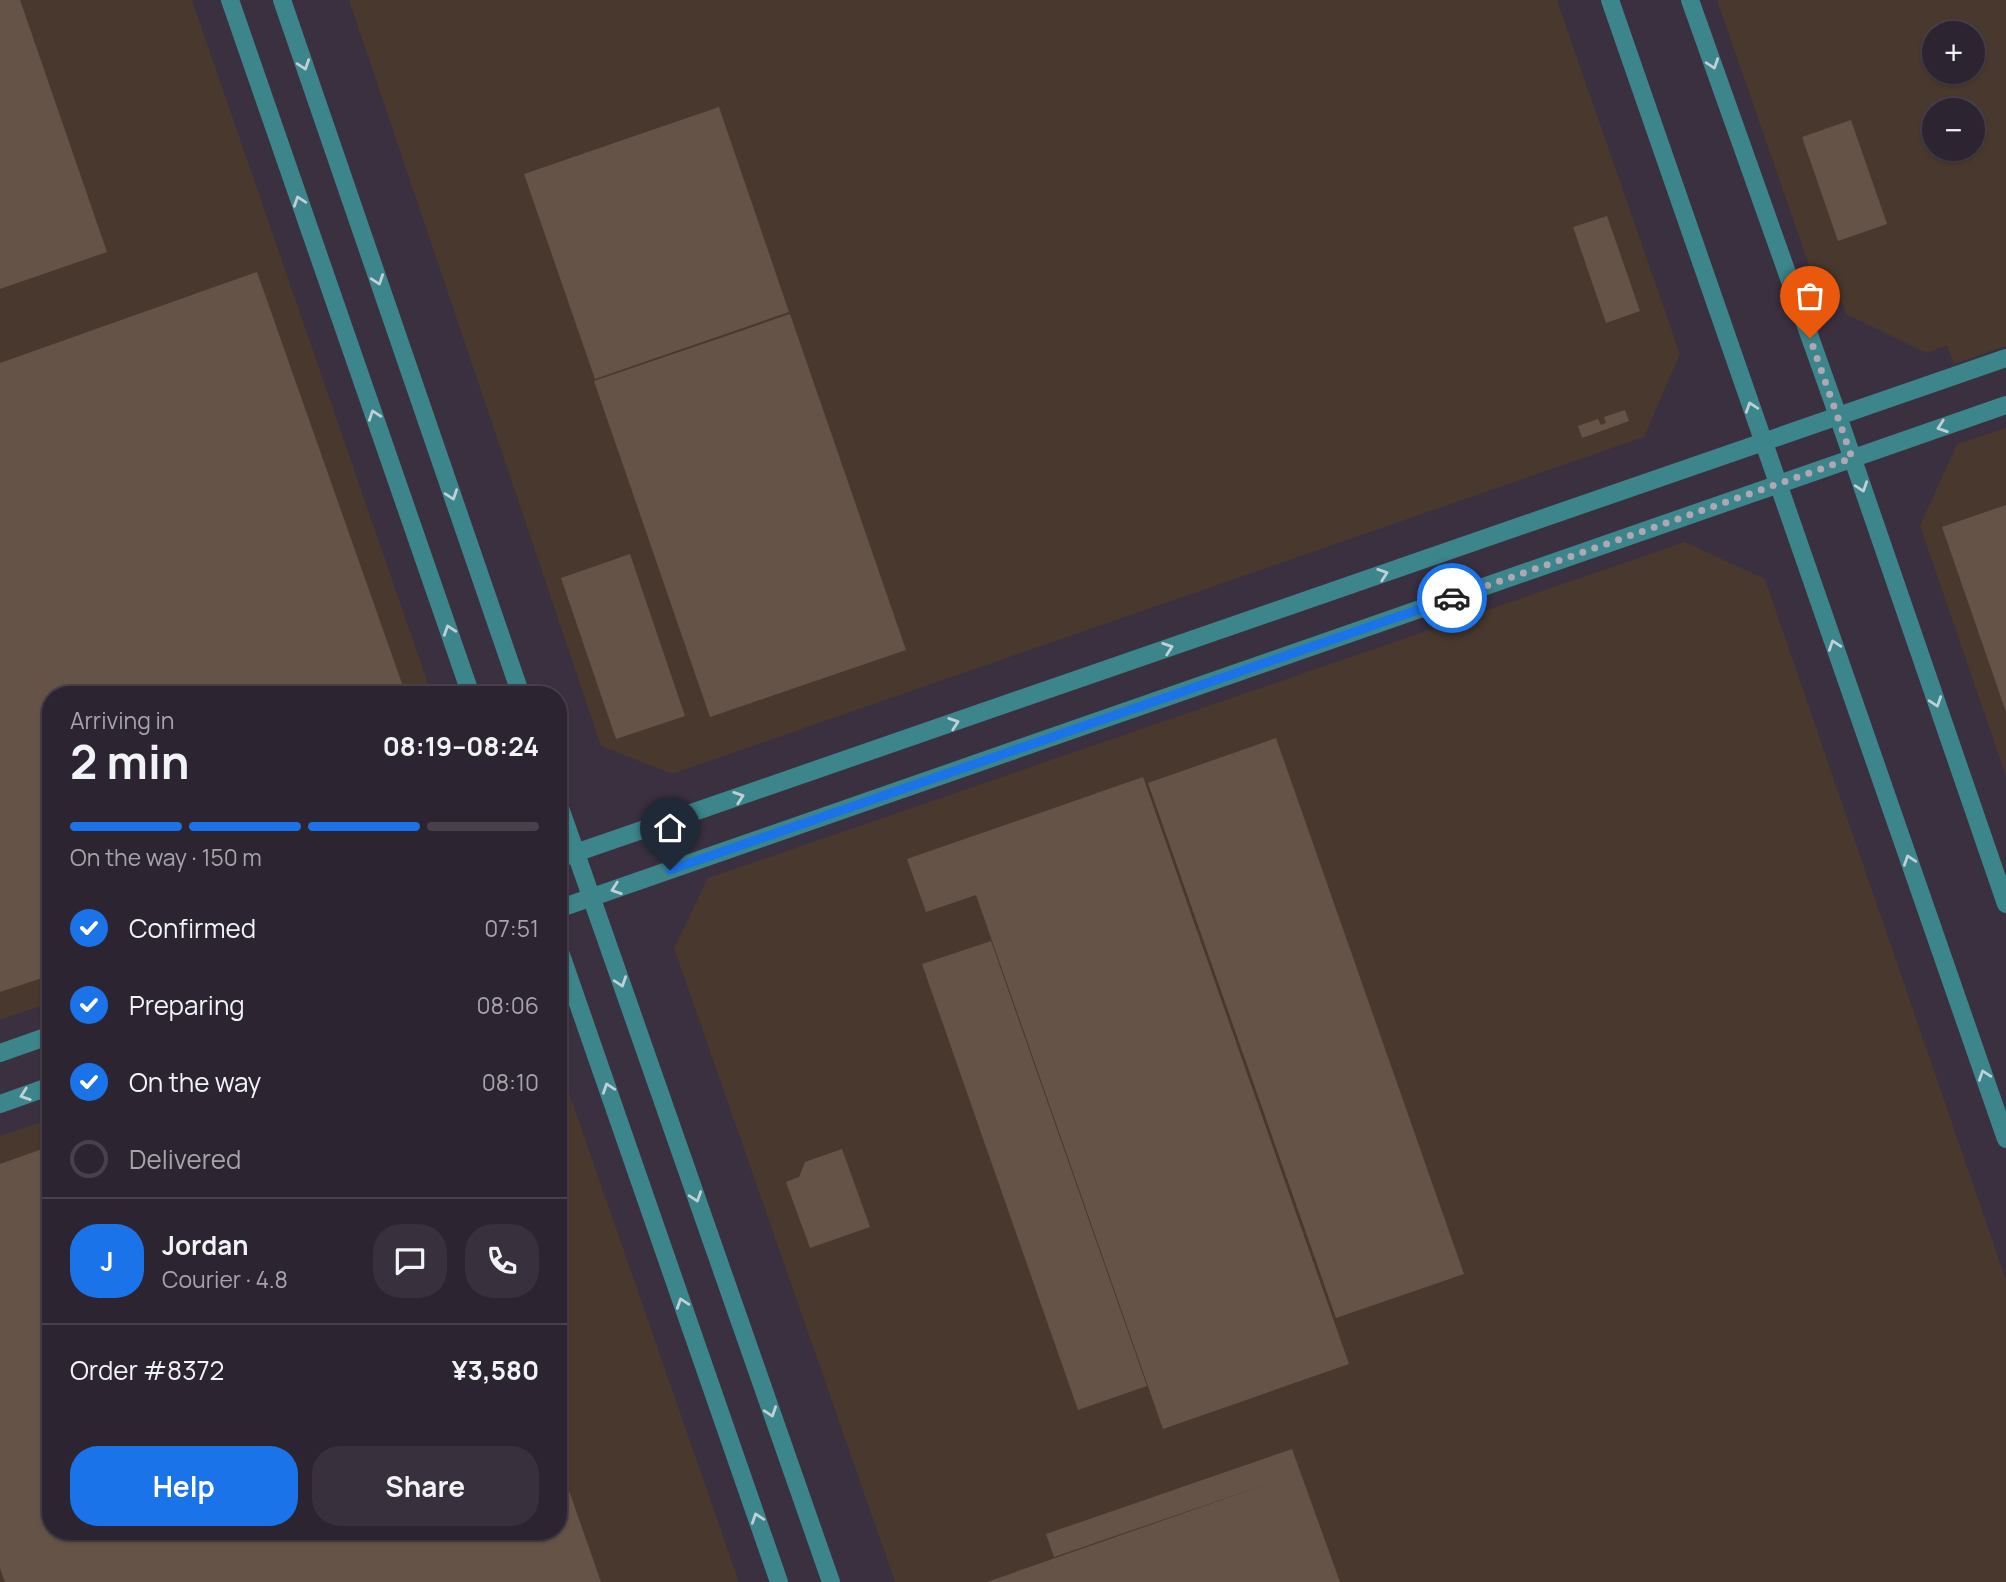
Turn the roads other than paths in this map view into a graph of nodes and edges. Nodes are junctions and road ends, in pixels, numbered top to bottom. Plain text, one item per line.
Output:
1 (230, 0) edge
2 (282, 0) edge
3 (1610, 0) edge
4 (1690, 0) edge
5 (2006, 358) edge
6 (2006, 405) edge
7 (1838, 416) junction
8 (1764, 442) junction
9 (1852, 458) junction
10 (1779, 484) junction
11 (468, 686) edge
12 (518, 686) edge
13 (567, 828) edge
14 (576, 853) junction
15 (567, 856) edge
16 (591, 898) junction
17 (2006, 904) edge
18 (567, 906) edge
19 (567, 972) edge
20 (42, 1038) edge
21 (0, 1053) edge
22 (42, 1089) edge
23 (0, 1104) edge
24 (2006, 1139) edge
25 (779, 1582) edge
26 (831, 1582) edge

11 -> 1 street
2 -> 12 street
8 -> 3 street
4 -> 7 street
5 - 7 street
6 -> 9 street
7 - 8 street
7 - 9 street
8 - 10 street
14 -> 8 street
9 - 10 street
9 -> 17 street
10 -> 16 street
24 -> 10 street
13 - 14 street
14 - 15 street
14 - 16 street
16 - 18 street
16 -> 26 street
25 -> 19 street
20 - 21 street
22 -> 23 street

